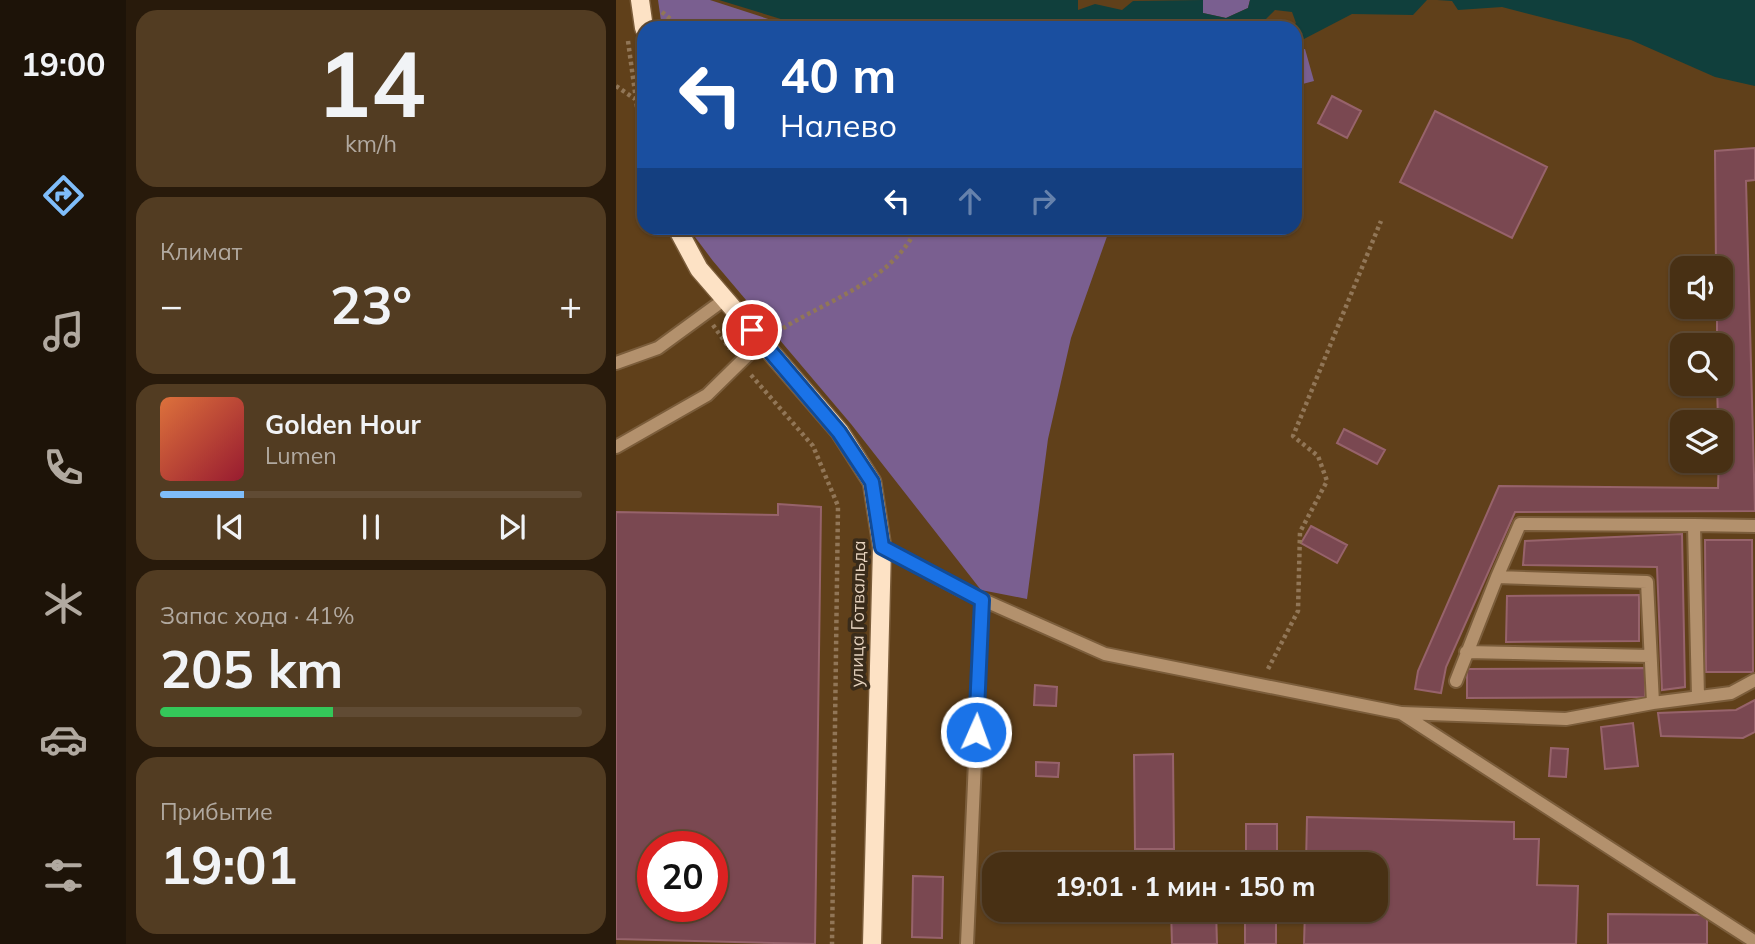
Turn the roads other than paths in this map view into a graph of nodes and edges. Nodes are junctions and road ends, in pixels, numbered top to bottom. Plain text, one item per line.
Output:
1 (681, 235) edge
2 (725, 299) junction
3 (762, 341) junction
4 (616, 363) edge
5 (616, 447) edge
6 (1694, 525) junction
7 (1755, 526) edge
8 (882, 547) junction
9 (1496, 577) junction
10 (982, 600) junction
11 (1466, 652) junction
12 (1650, 656) junction
13 (1755, 680) edge
14 (1456, 681) dead end
15 (1698, 697) junction
16 (1653, 703) junction
17 (1402, 713) junction
18 (1755, 942) edge
19 (872, 944) edge
20 (967, 944) edge

1 - 2 main road, улица Готвальда
2 - 3 main road, улица Готвальда
2 - 4 lane
3 - 5 lane
3 - 8 main road, улица Готвальда
6 - 7 lane
6 - 9 lane
6 - 15 lane
8 - 10 lane
8 - 19 main road, улица Готвальда
9 - 11 lane
9 - 12 lane
10 - 17 lane
10 - 20 lane
11 - 12 lane
11 - 14 lane
12 - 16 lane
13 - 15 lane
15 - 16 lane
16 - 17 lane
17 - 18 lane

